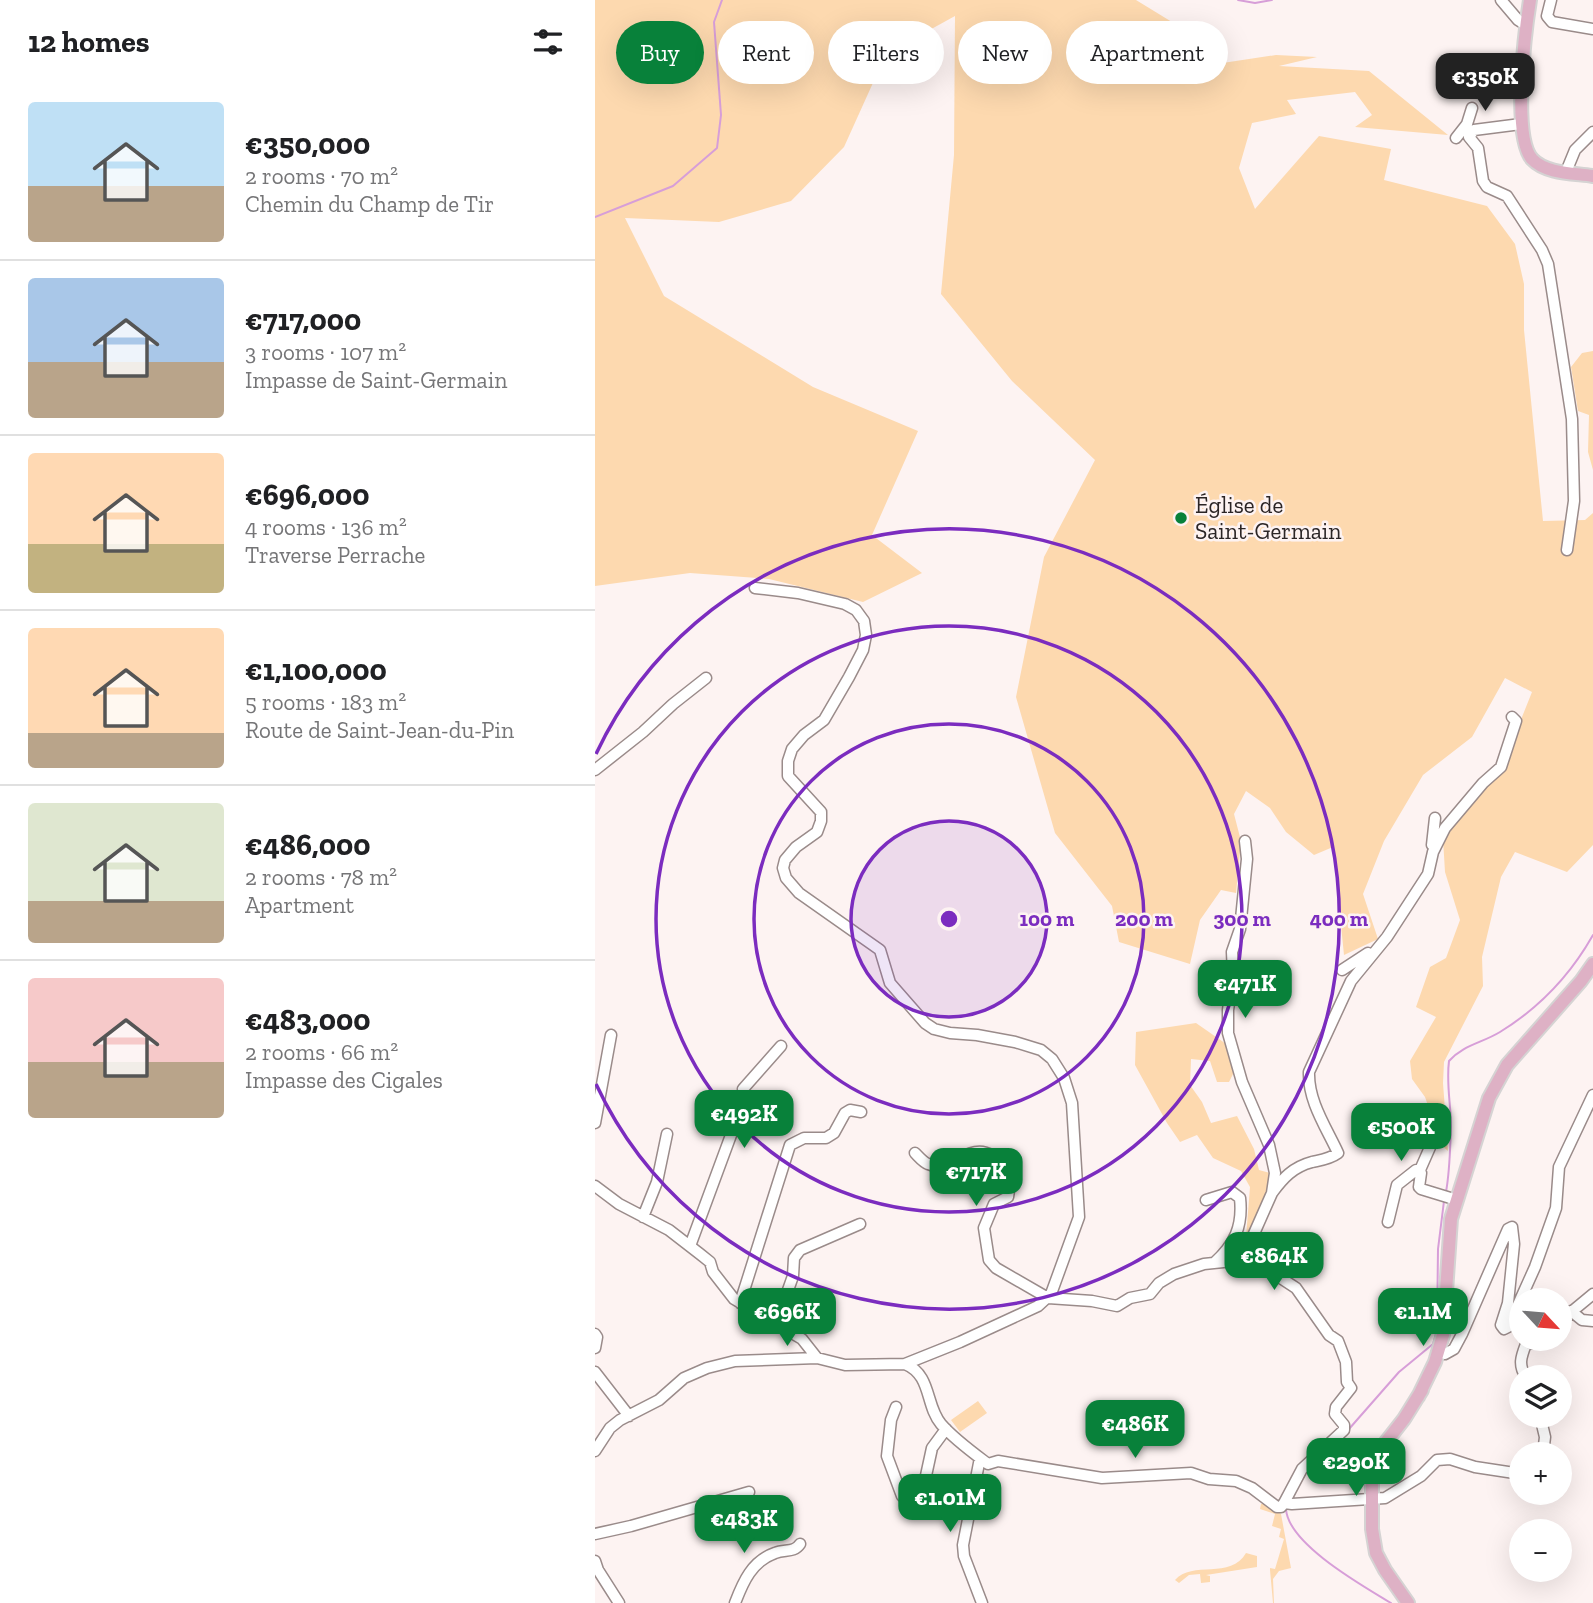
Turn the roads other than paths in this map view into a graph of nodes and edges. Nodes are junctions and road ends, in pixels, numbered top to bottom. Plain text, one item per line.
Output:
1 (1501, 0) edge
2 (1530, 0) edge
3 (1551, 0) edge
4 (1527, 25) junction
5 (1593, 29) edge
6 (1472, 108) dead end
7 (1521, 124) junction
8 (1593, 132) edge
9 (1456, 138) dead end
10 (1566, 173) junction
11 (1593, 176) edge
12 (1567, 550) dead end
13 (755, 588) dead end
14 (706, 678) dead end
15 (1512, 717) dead end
16 (595, 770) edge
17 (1435, 818) dead end
18 (1245, 841) dead end
19 (1433, 852) junction
20 (1372, 953) junction
21 (1593, 964) edge
22 (1342, 970) dead end
23 (611, 1035) dead end
24 (781, 1046) dead end
25 (1592, 1100) edge
26 (861, 1112) dead end
27 (1431, 1119) dead end
28 (595, 1123) edge
29 (667, 1134) dead end
30 (1431, 1137) junction
31 (1418, 1138) dead end
32 (915, 1153) dead end
33 (1420, 1170) junction
34 (595, 1186) edge
35 (1272, 1194) junction
36 (1449, 1198) junction
37 (1206, 1200) dead end
38 (643, 1217) junction
39 (1388, 1222) dead end
40 (860, 1224) dead end
41 (690, 1246) junction
42 (1245, 1254) junction
43 (1214, 1263) junction
44 (1593, 1294) edge
45 (1048, 1298) junction
46 (740, 1303) junction
47 (1446, 1306) junction
48 (1593, 1321) edge
49 (776, 1324) junction
50 (595, 1334) edge
51 (595, 1348) edge
52 (1445, 1354) junction
53 (817, 1358) junction
54 (905, 1364) junction
55 (595, 1372) edge
56 (1418, 1397) junction
57 (896, 1407) dead end
58 (629, 1416) junction
59 (946, 1429) junction
60 (595, 1451) edge
61 (984, 1461) junction
62 (1509, 1472) edge
63 (925, 1479) junction
64 (942, 1484) dead end
65 (749, 1492) dead end
66 (1372, 1499) junction
67 (1288, 1504) junction
68 (595, 1534) edge
69 (800, 1544) dead end
70 (595, 1561) edge
71 (614, 1601) edge
72 (735, 1603) edge
73 (982, 1603) edge
74 (1408, 1603) edge

1 - 4 street
2 - 4 main road
3 - 5 street
4 - 7 main road
6 - 9 street
7 - 10 main road
7 - 12 street
8 - 10 street
10 - 11 main road
13 - 45 street
14 - 16 street
15 - 19 street
17 - 19 street
18 - 35 street
19 - 20 street
20 - 22 street
20 - 35 street
21 - 36 main road
23 - 28 street
24 - 41 street
25 - 52 street
26 - 46 street
27 - 30 street
29 - 38 street
30 - 31 street
30 - 33 street
32 - 45 street
33 - 36 street
33 - 39 street
34 - 38 street
35 - 42 street
36 - 47 main road
37 - 43 street
38 - 41 street
40 - 49 street
41 - 46 street
42 - 43 street
42 - 67 street
43 - 45 street
44 - 48 street
45 - 54 street
46 - 49 street
47 - 52 main road
47 - 56 main road
49 - 53 street
50 - 51 street
52 - 56 main road
53 - 54 street
53 - 58 street
54 - 59 street
55 - 58 street
56 - 66 main road
57 - 63 street
58 - 60 street
59 - 61 street
59 - 63 street
61 - 67 street
61 - 73 street
62 - 66 street
63 - 64 street
65 - 68 street
66 - 67 street
66 - 74 main road
69 - 72 street
70 - 71 street

